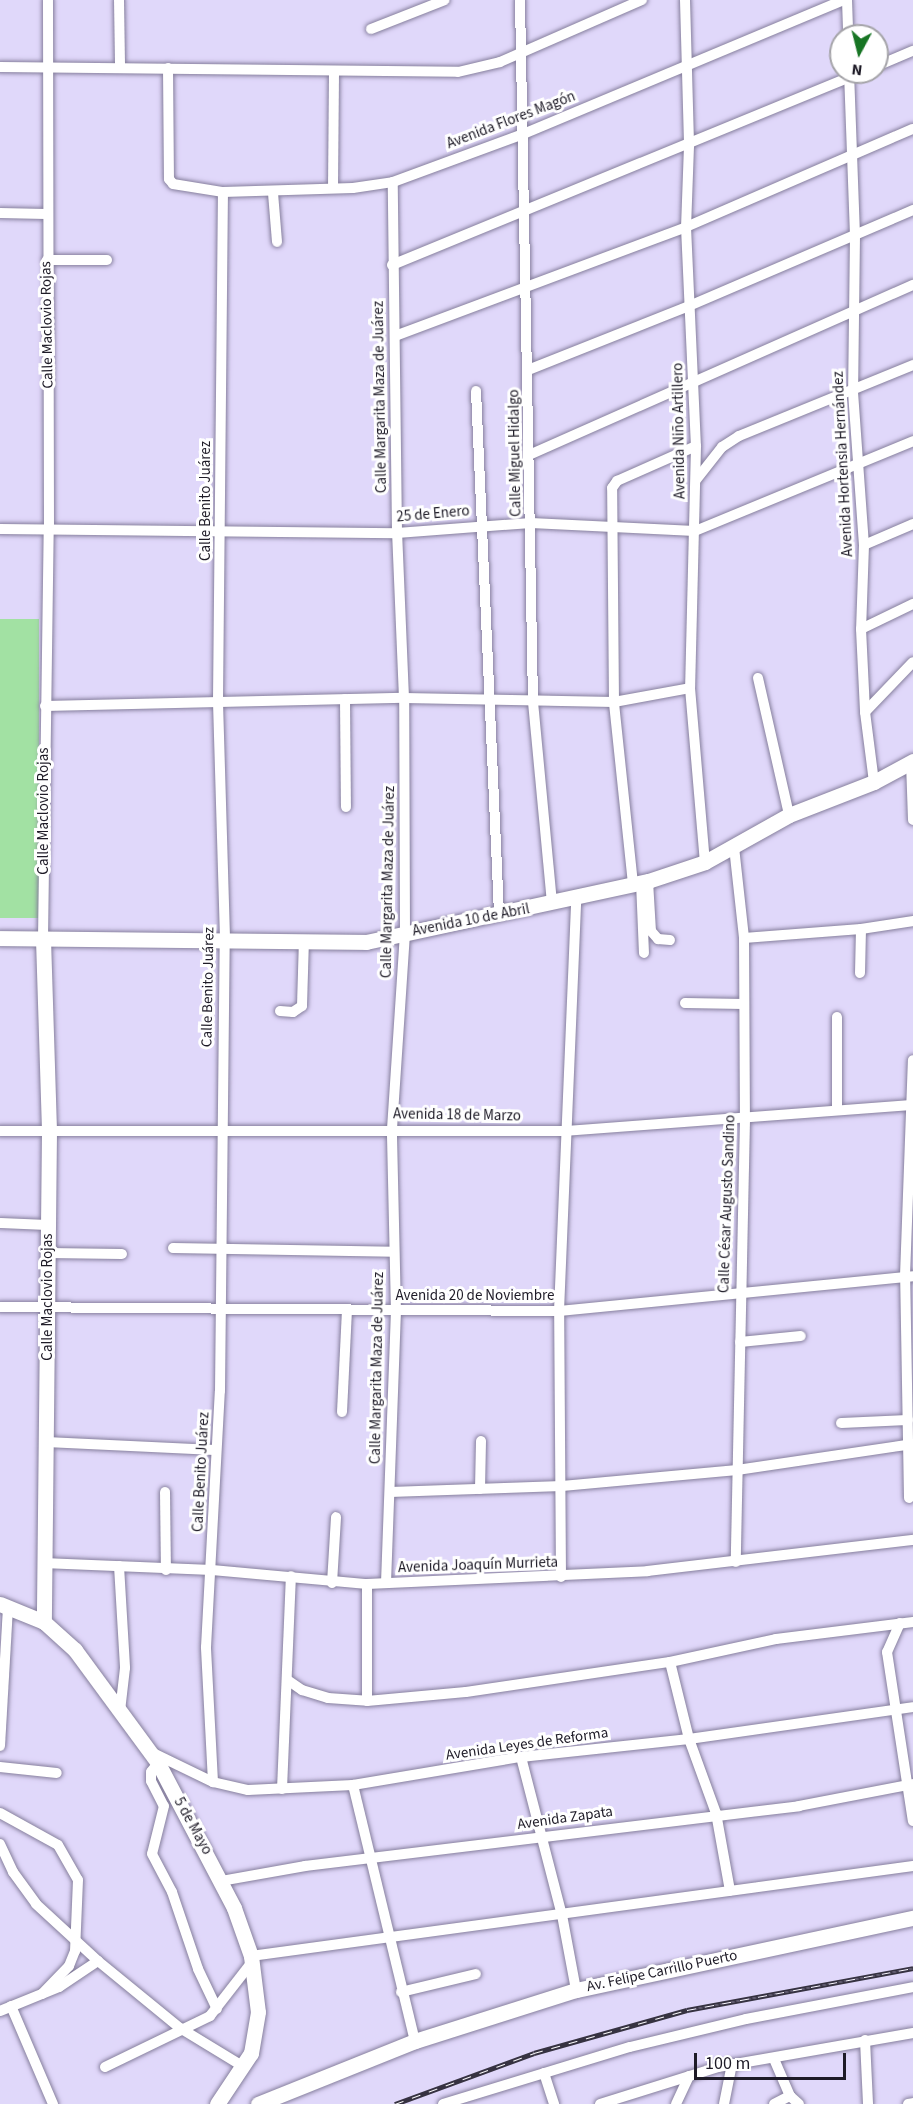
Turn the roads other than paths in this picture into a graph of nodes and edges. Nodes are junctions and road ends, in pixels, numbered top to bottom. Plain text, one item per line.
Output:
1 (48, 0) edge
2 (119, 0) edge
3 (445, 0) edge
4 (520, 0) edge
5 (642, 0) edge
6 (685, 0) edge
7 (845, 0) edge
8 (847, 24) edge
9 (371, 29) dead end
10 (913, 51) edge
11 (519, 54) junction
12 (889, 61) edge
13 (685, 66) junction
14 (0, 67) edge
15 (120, 67) junction
16 (47, 68) junction
17 (168, 68) junction
18 (334, 71) junction
19 (830, 84) edge
20 (850, 84) edge
21 (913, 129) edge
22 (521, 135) junction
23 (690, 146) junction
24 (853, 156) junction
25 (393, 182) junction
26 (333, 188) junction
27 (223, 192) junction
28 (273, 193) junction
29 (913, 210) edge
30 (0, 213) edge
31 (522, 213) junction
32 (46, 214) junction
33 (686, 227) junction
34 (855, 235) junction
35 (277, 242) dead end
36 (47, 260) junction
37 (107, 260) dead end
38 (392, 265) junction
39 (913, 285) edge
40 (524, 288) junction
41 (689, 306) junction
42 (855, 310) junction
43 (395, 336) junction
44 (913, 365) edge
45 (528, 370) junction
46 (695, 384) junction
47 (476, 392) dead end
48 (853, 392) junction
49 (913, 441) edge
50 (696, 446) junction
51 (529, 455) junction
52 (855, 465) junction
53 (696, 480) junction
54 (531, 523) junction
55 (913, 524) edge
56 (481, 525) junction
57 (611, 527) junction
58 (49, 528) junction
59 (0, 529) edge
60 (221, 529) junction
61 (695, 531) junction
62 (397, 533) junction
63 (864, 545) junction
64 (913, 604) edge
65 (861, 629) junction
66 (913, 662) edge
67 (758, 678) dead end
68 (690, 688) junction
69 (404, 698) junction
70 (345, 699) junction
71 (218, 700) junction
72 (488, 702) junction
73 (533, 702) junction
74 (614, 702) junction
75 (45, 706) junction
76 (865, 712) junction
77 (912, 761) edge
78 (874, 782) junction
79 (346, 807) dead end
80 (789, 815) junction
81 (913, 820) edge
82 (734, 847) junction
83 (705, 861) junction
84 (641, 883) junction
85 (576, 899) junction
86 (552, 904) junction
87 (499, 914) junction
88 (913, 921) edge
89 (861, 929) junction
90 (405, 933) junction
91 (0, 938) edge
92 (744, 938) junction
93 (43, 939) junction
94 (225, 939) junction
95 (304, 940) junction
96 (670, 940) dead end
97 (644, 953) dead end
98 (860, 973) dead end
99 (685, 1003) dead end
100 (744, 1004) junction
101 (280, 1011) dead end
102 (837, 1017) dead end
103 (913, 1060) edge
104 (913, 1105) edge
105 (837, 1109) junction
106 (745, 1119) junction
107 (392, 1129) junction
108 (0, 1131) edge
109 (49, 1131) junction
110 (565, 1131) junction
111 (220, 1132) junction
112 (0, 1223) edge
113 (48, 1225) junction
114 (173, 1248) dead end
115 (220, 1250) junction
116 (394, 1252) junction
117 (48, 1253) junction
118 (122, 1254) dead end
119 (909, 1276) edge
120 (740, 1294) junction
121 (219, 1306) junction
122 (0, 1307) edge
123 (49, 1307) junction
124 (347, 1310) junction
125 (560, 1311) junction
126 (396, 1312) junction
127 (801, 1336) dead end
128 (740, 1342) junction
129 (342, 1412) dead end
130 (908, 1420) junction
131 (841, 1423) dead end
132 (481, 1441) dead end
133 (46, 1442) junction
134 (911, 1444) edge
135 (215, 1450) junction
136 (737, 1470) junction
137 (562, 1486) junction
138 (480, 1489) junction
139 (165, 1492) dead end
140 (390, 1492) junction
141 (909, 1498) dead end
142 (336, 1517) dead end
143 (913, 1540) edge
144 (736, 1562) junction
145 (43, 1563) junction
146 (119, 1566) junction
147 (166, 1570) junction
148 (212, 1570) junction
149 (291, 1576) junction
150 (561, 1577) junction
151 (332, 1583) junction
152 (386, 1583) junction
153 (367, 1584) junction
154 (4, 1612) edge
155 (44, 1622) junction
156 (913, 1622) edge
157 (900, 1623) junction
158 (670, 1662) junction
159 (289, 1681) junction
160 (2, 1692) edge
161 (367, 1701) junction
162 (913, 1707) edge
163 (895, 1708) junction
164 (120, 1711) junction
165 (689, 1739) junction
166 (0, 1746) edge
167 (521, 1757) junction
168 (155, 1758) junction
169 (0, 1767) edge
170 (57, 1773) dead end
171 (213, 1782) junction
172 (353, 1785) junction
173 (909, 1785) edge
174 (282, 1789) junction
175 (0, 1813) edge
176 (716, 1813) junction
177 (913, 1821) edge
178 (543, 1837) junction
179 (0, 1844) edge
180 (368, 1858) junction
181 (913, 1866) edge
182 (221, 1881) junction
183 (730, 1891) junction
184 (562, 1915) junction
185 (913, 1918) edge
186 (75, 1937) junction
187 (389, 1937) junction
188 (252, 1959) junction
189 (98, 1961) junction
190 (476, 1974) dead end
191 (913, 1987) edge
192 (576, 1990) junction
193 (402, 1992) junction
194 (42, 1994) junction
195 (11, 2006) junction
196 (217, 2009) junction
197 (0, 2011) edge
198 (180, 2028) junction
199 (913, 2033) edge
200 (865, 2040) junction
201 (415, 2041) junction
202 (774, 2059) junction
203 (732, 2064) junction
204 (105, 2067) dead end
205 (244, 2067) junction
206 (544, 2073) junction
207 (689, 2076) junction
208 (790, 2096) junction
209 (728, 2102) edge
210 (913, 2103) edge
211 (53, 2104) edge
212 (217, 2104) edge
213 (258, 2104) edge
214 (443, 2104) edge
215 (554, 2104) edge
216 (600, 2104) edge
217 (676, 2104) edge
218 (774, 2104) edge
219 (799, 2104) edge
220 (868, 2104) edge
221 (908, 2104) edge

1 - 16 street, Calle Maclovio Rojas
2 - 15 street
3 - 9 street
4 - 11 street, Calle Miguel Hidalgo
5 - 11 street
6 - 13 street, Avenida Niño Artillero
7 - 8 street
7 - 13 street, Avenida Flores Magón
10 - 12 street
11 - 18 street
11 - 22 street, Calle Miguel Hidalgo
13 - 22 street, Avenida Flores Magón
13 - 23 street, Avenida Niño Artillero
14 - 16 street
15 - 16 street
15 - 17 street
16 - 32 street, Calle Maclovio Rojas
17 - 18 street
17 - 27 street, Avenida Flores Magón
18 - 26 street
19 - 23 street
20 - 24 street, Avenida Hortensia Hernández
21 - 24 street
22 - 25 street, Avenida Flores Magón
22 - 31 street, Calle Miguel Hidalgo
23 - 31 street
23 - 33 street, Avenida Niño Artillero
24 - 33 street
24 - 34 street, Avenida Hortensia Hernández
25 - 26 street, Avenida Flores Magón
25 - 38 street, Calle Margarita Maza de Juárez
26 - 28 street, Avenida Flores Magón
27 - 28 street, Avenida Flores Magón
27 - 60 street, Calle Benito Juárez
28 - 35 street
29 - 34 street
30 - 32 street
31 - 38 street
31 - 40 street, Calle Miguel Hidalgo
32 - 36 street, Calle Maclovio Rojas
33 - 40 street
33 - 41 street, Avenida Niño Artillero
34 - 41 street
34 - 42 street, Avenida Hortensia Hernández
36 - 37 street
36 - 58 street, Calle Maclovio Rojas
38 - 43 street, Calle Margarita Maza de Juárez
39 - 42 street
40 - 43 street
40 - 45 street, Calle Miguel Hidalgo
41 - 45 street
41 - 46 street, Avenida Niño Artillero
42 - 46 street
42 - 48 street, Avenida Hortensia Hernández
43 - 62 street, Calle Margarita Maza de Juárez
44 - 48 street
45 - 51 street, Calle Miguel Hidalgo
46 - 50 street, Avenida Niño Artillero
46 - 51 street
47 - 56 street
48 - 52 street, Avenida Hortensia Hernández
48 - 53 street
49 - 52 street, 25 de Enero
50 - 53 street, Avenida Niño Artillero
50 - 57 street
51 - 54 street, Calle Miguel Hidalgo
52 - 61 street, 25 de Enero
52 - 63 street, Avenida Hortensia Hernández
53 - 61 street, Avenida Niño Artillero
54 - 56 street, 25 de Enero
54 - 57 street, 25 de Enero
54 - 73 street, Calle Miguel Hidalgo
55 - 63 street
56 - 62 street, 25 de Enero
56 - 72 street
57 - 61 street, 25 de Enero
57 - 74 street
58 - 59 street, 25 de Enero
58 - 60 street, 25 de Enero
58 - 75 street, Calle Maclovio Rojas
60 - 62 street, 25 de Enero
60 - 71 street, Calle Benito Juárez
61 - 68 street, Avenida Niño Artillero
62 - 69 street, Calle Margarita Maza de Juárez
63 - 65 street, Avenida Hortensia Hernández
64 - 65 street
65 - 76 street, Avenida Hortensia Hernández
66 - 76 street
67 - 80 street
68 - 74 street
68 - 83 street, Avenida Niño Artillero
69 - 70 street
69 - 72 street
69 - 90 street, Calle Margarita Maza de Juárez
70 - 71 street
70 - 79 street
71 - 75 street
71 - 94 street, Calle Benito Juárez
72 - 73 street
72 - 87 street
73 - 74 street
73 - 86 street, Calle Miguel Hidalgo
74 - 84 street
75 - 93 street, Calle Maclovio Rojas
76 - 78 street, Avenida Hortensia Hernández
77 - 78 street, Avenida 10 de Abril
77 - 81 street
78 - 80 street, Avenida 10 de Abril
80 - 82 street, Avenida 10 de Abril
82 - 83 street, Avenida 10 de Abril
82 - 92 street, Calle César Augusto Sandino
83 - 84 street, Avenida 10 de Abril
84 - 85 street, Avenida 10 de Abril
84 - 96 street
84 - 97 street
85 - 86 street, Avenida 10 de Abril
85 - 110 street
86 - 87 street, Avenida 10 de Abril
87 - 90 street, Avenida 10 de Abril
88 - 89 street
89 - 92 street
89 - 98 street
90 - 95 street, Avenida 10 de Abril
90 - 107 street, Calle Margarita Maza de Juárez
91 - 93 street, Avenida 10 de Abril
92 - 100 street, Calle César Augusto Sandino
93 - 94 street, Avenida 10 de Abril
93 - 109 street, Calle Maclovio Rojas
94 - 95 street, Avenida 10 de Abril
94 - 111 street, Calle Benito Juárez
95 - 101 street
99 - 100 street
100 - 106 street, Calle César Augusto Sandino
102 - 105 street
103 - 104 street
104 - 105 street, Avenida 18 de Marzo
104 - 119 street
105 - 106 street, Avenida 18 de Marzo
106 - 110 street, Avenida 18 de Marzo
106 - 120 street, Calle César Augusto Sandino
107 - 110 street, Avenida 18 de Marzo
107 - 111 street, Avenida 18 de Marzo
107 - 116 street, Calle Margarita Maza de Juárez
108 - 109 street, Avenida 18 de Marzo
109 - 111 street, Avenida 18 de Marzo
109 - 113 street, Calle Maclovio Rojas
110 - 125 street
111 - 115 street, Calle Benito Juárez
112 - 113 street
113 - 117 street, Calle Maclovio Rojas
114 - 115 street
115 - 116 street
115 - 121 street, Calle Benito Juárez
116 - 126 street, Calle Margarita Maza de Juárez
117 - 118 street
117 - 123 street, Calle Maclovio Rojas
119 - 120 street, Avenida 20 de Noviembre
119 - 130 street
120 - 125 street, Avenida 20 de Noviembre
120 - 128 street, Calle César Augusto Sandino
121 - 123 street, Avenida 20 de Noviembre
121 - 124 street, Avenida 20 de Noviembre
121 - 135 street, Calle Benito Juárez
122 - 123 street, Avenida 20 de Noviembre
123 - 133 street, Calle Maclovio Rojas
124 - 126 street, Avenida 20 de Noviembre
124 - 129 street
125 - 126 street, Avenida 20 de Noviembre
125 - 137 street
126 - 140 street, Calle Margarita Maza de Juárez
127 - 128 street
128 - 136 street, Calle César Augusto Sandino
130 - 131 street
130 - 134 street
132 - 138 street
133 - 135 street
133 - 145 street, Calle Maclovio Rojas
134 - 136 street
134 - 141 street
135 - 148 street, Calle Benito Juárez
136 - 137 street
136 - 144 street, Calle César Augusto Sandino
137 - 138 street
137 - 150 street
138 - 140 street
139 - 147 street
140 - 152 street, Calle Margarita Maza de Juárez
142 - 151 street
143 - 144 street, Avenida Joaquín Murrieta
144 - 150 street, Avenida Joaquín Murrieta
145 - 146 street, Avenida Joaquín Murrieta
145 - 155 street, Calle Maclovio Rojas
146 - 147 street, Avenida Joaquín Murrieta
146 - 164 street
147 - 148 street, Avenida Joaquín Murrieta
148 - 149 street, Avenida Joaquín Murrieta
148 - 171 street, Calle Benito Juárez
149 - 151 street, Avenida Joaquín Murrieta
149 - 159 street
150 - 152 street, Avenida Joaquín Murrieta
151 - 153 street, Avenida Joaquín Murrieta
152 - 153 street, Avenida Joaquín Murrieta
153 - 161 street
154 - 155 street, 5 de Mayo
154 - 160 street
155 - 164 street, 5 de Mayo
156 - 157 street
157 - 158 street
157 - 163 street
158 - 161 street
158 - 165 street
159 - 161 street
159 - 174 street
160 - 166 street
162 - 163 street, Avenida Leyes de Reforma
163 - 165 street, Avenida Leyes de Reforma
163 - 173 street
164 - 168 street, 5 de Mayo
165 - 167 street, Avenida Leyes de Reforma
165 - 176 street
167 - 172 street, Avenida Leyes de Reforma
167 - 178 street
168 - 171 street, Avenida Leyes de Reforma
168 - 182 street, 5 de Mayo
168 - 196 street
169 - 170 street
171 - 174 street, Avenida Leyes de Reforma
172 - 174 street, Avenida Leyes de Reforma
172 - 180 street
173 - 176 street, Avenida Zapata
173 - 177 street
175 - 186 street
176 - 178 street, Avenida Zapata
176 - 183 street
178 - 180 street, Avenida Zapata
178 - 184 street
179 - 186 street
180 - 182 street, Avenida Zapata
180 - 187 street
181 - 183 street
182 - 188 street, 5 de Mayo
183 - 184 street
184 - 187 street
184 - 192 street
185 - 192 street, Av. Felipe Carrillo Puerto
186 - 189 street
186 - 194 street
187 - 188 street
187 - 193 street
188 - 196 street
188 - 205 street, 5 de Mayo
189 - 194 street
189 - 198 street
190 - 193 street
191 - 206 street
192 - 201 street, Av. Felipe Carrillo Puerto
193 - 201 street
194 - 195 street
195 - 197 street
195 - 211 street
196 - 198 street
198 - 204 street
198 - 205 street
199 - 200 street
200 - 202 street
200 - 220 street
201 - 213 street, Av. Felipe Carrillo Puerto
202 - 203 street
202 - 208 street
203 - 207 street
203 - 209 street
205 - 212 street, 5 de Mayo
206 - 214 street
206 - 215 street
207 - 216 street
207 - 217 street
208 - 218 street
208 - 219 street
210 - 221 street

